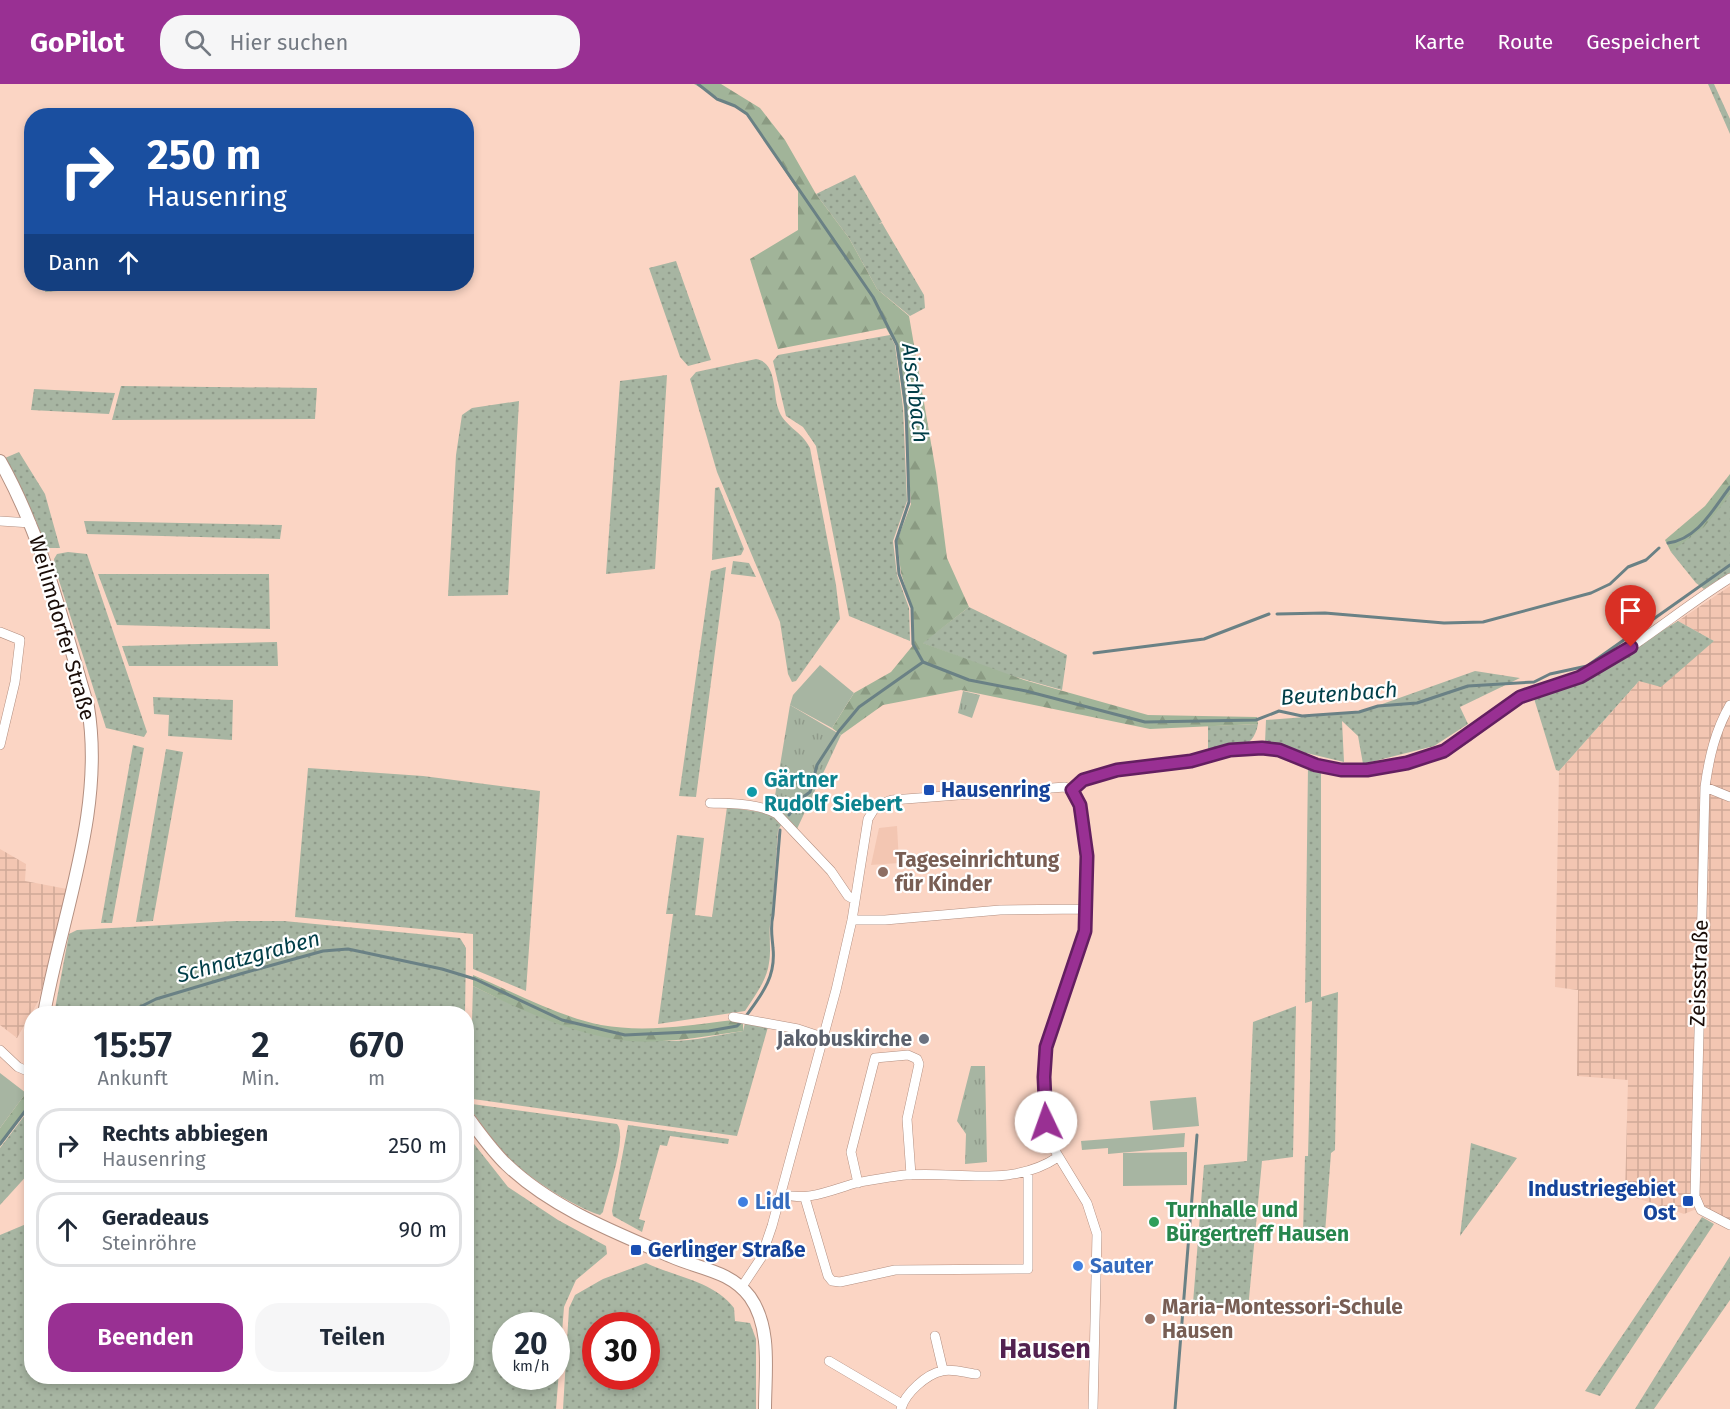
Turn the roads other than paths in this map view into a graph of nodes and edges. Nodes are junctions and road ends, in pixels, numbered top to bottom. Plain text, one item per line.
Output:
1 (0, 461) edge
2 (0, 521) edge
3 (31, 522) junction
4 (1730, 578) edge
5 (0, 632) edge
6 (1730, 705) edge
7 (0, 746) edge
8 (1705, 788) junction
9 (1072, 790) junction
10 (1730, 797) edge
11 (710, 802) dead end
12 (855, 900) junction
13 (1086, 909) junction
14 (852, 920) junction
15 (46, 1006) edge
16 (737, 1017) dead end
17 (822, 1037) junction
18 (0, 1050) edge
19 (24, 1070) edge
20 (474, 1126) edge
21 (1058, 1157) junction
22 (1028, 1172) junction
23 (911, 1175) junction
24 (858, 1183) junction
25 (781, 1194) junction
26 (805, 1198) junction
27 (1730, 1225) edge
28 (741, 1287) junction
29 (935, 1336) dead end
30 (828, 1361) dead end
31 (943, 1370) junction
32 (976, 1374) dead end
33 (901, 1407) edge
34 (765, 1409) edge
35 (1093, 1409) edge

1 - 3 main road, Weilimdorfer Straße
2 - 3 street
3 - 15 main road, Weilimdorfer Straße
4 - 9 street
5 - 7 street
6 - 8 street, Zeissstraße
8 - 10 street
8 - 27 street, Zeissstraße
9 - 12 street
9 - 13 street
11 - 12 street
12 - 14 street
13 - 14 street
13 - 21 street
14 - 17 street
16 - 17 street
17 - 25 street
18 - 19 street
20 - 28 main road
21 - 22 street
21 - 35 street
22 - 23 street
22 - 26 street
23 - 24 street
23 - 24 street
24 - 26 street
25 - 26 street
25 - 28 street
28 - 34 main road
29 - 31 street
30 - 33 street
31 - 32 street
31 - 33 street

